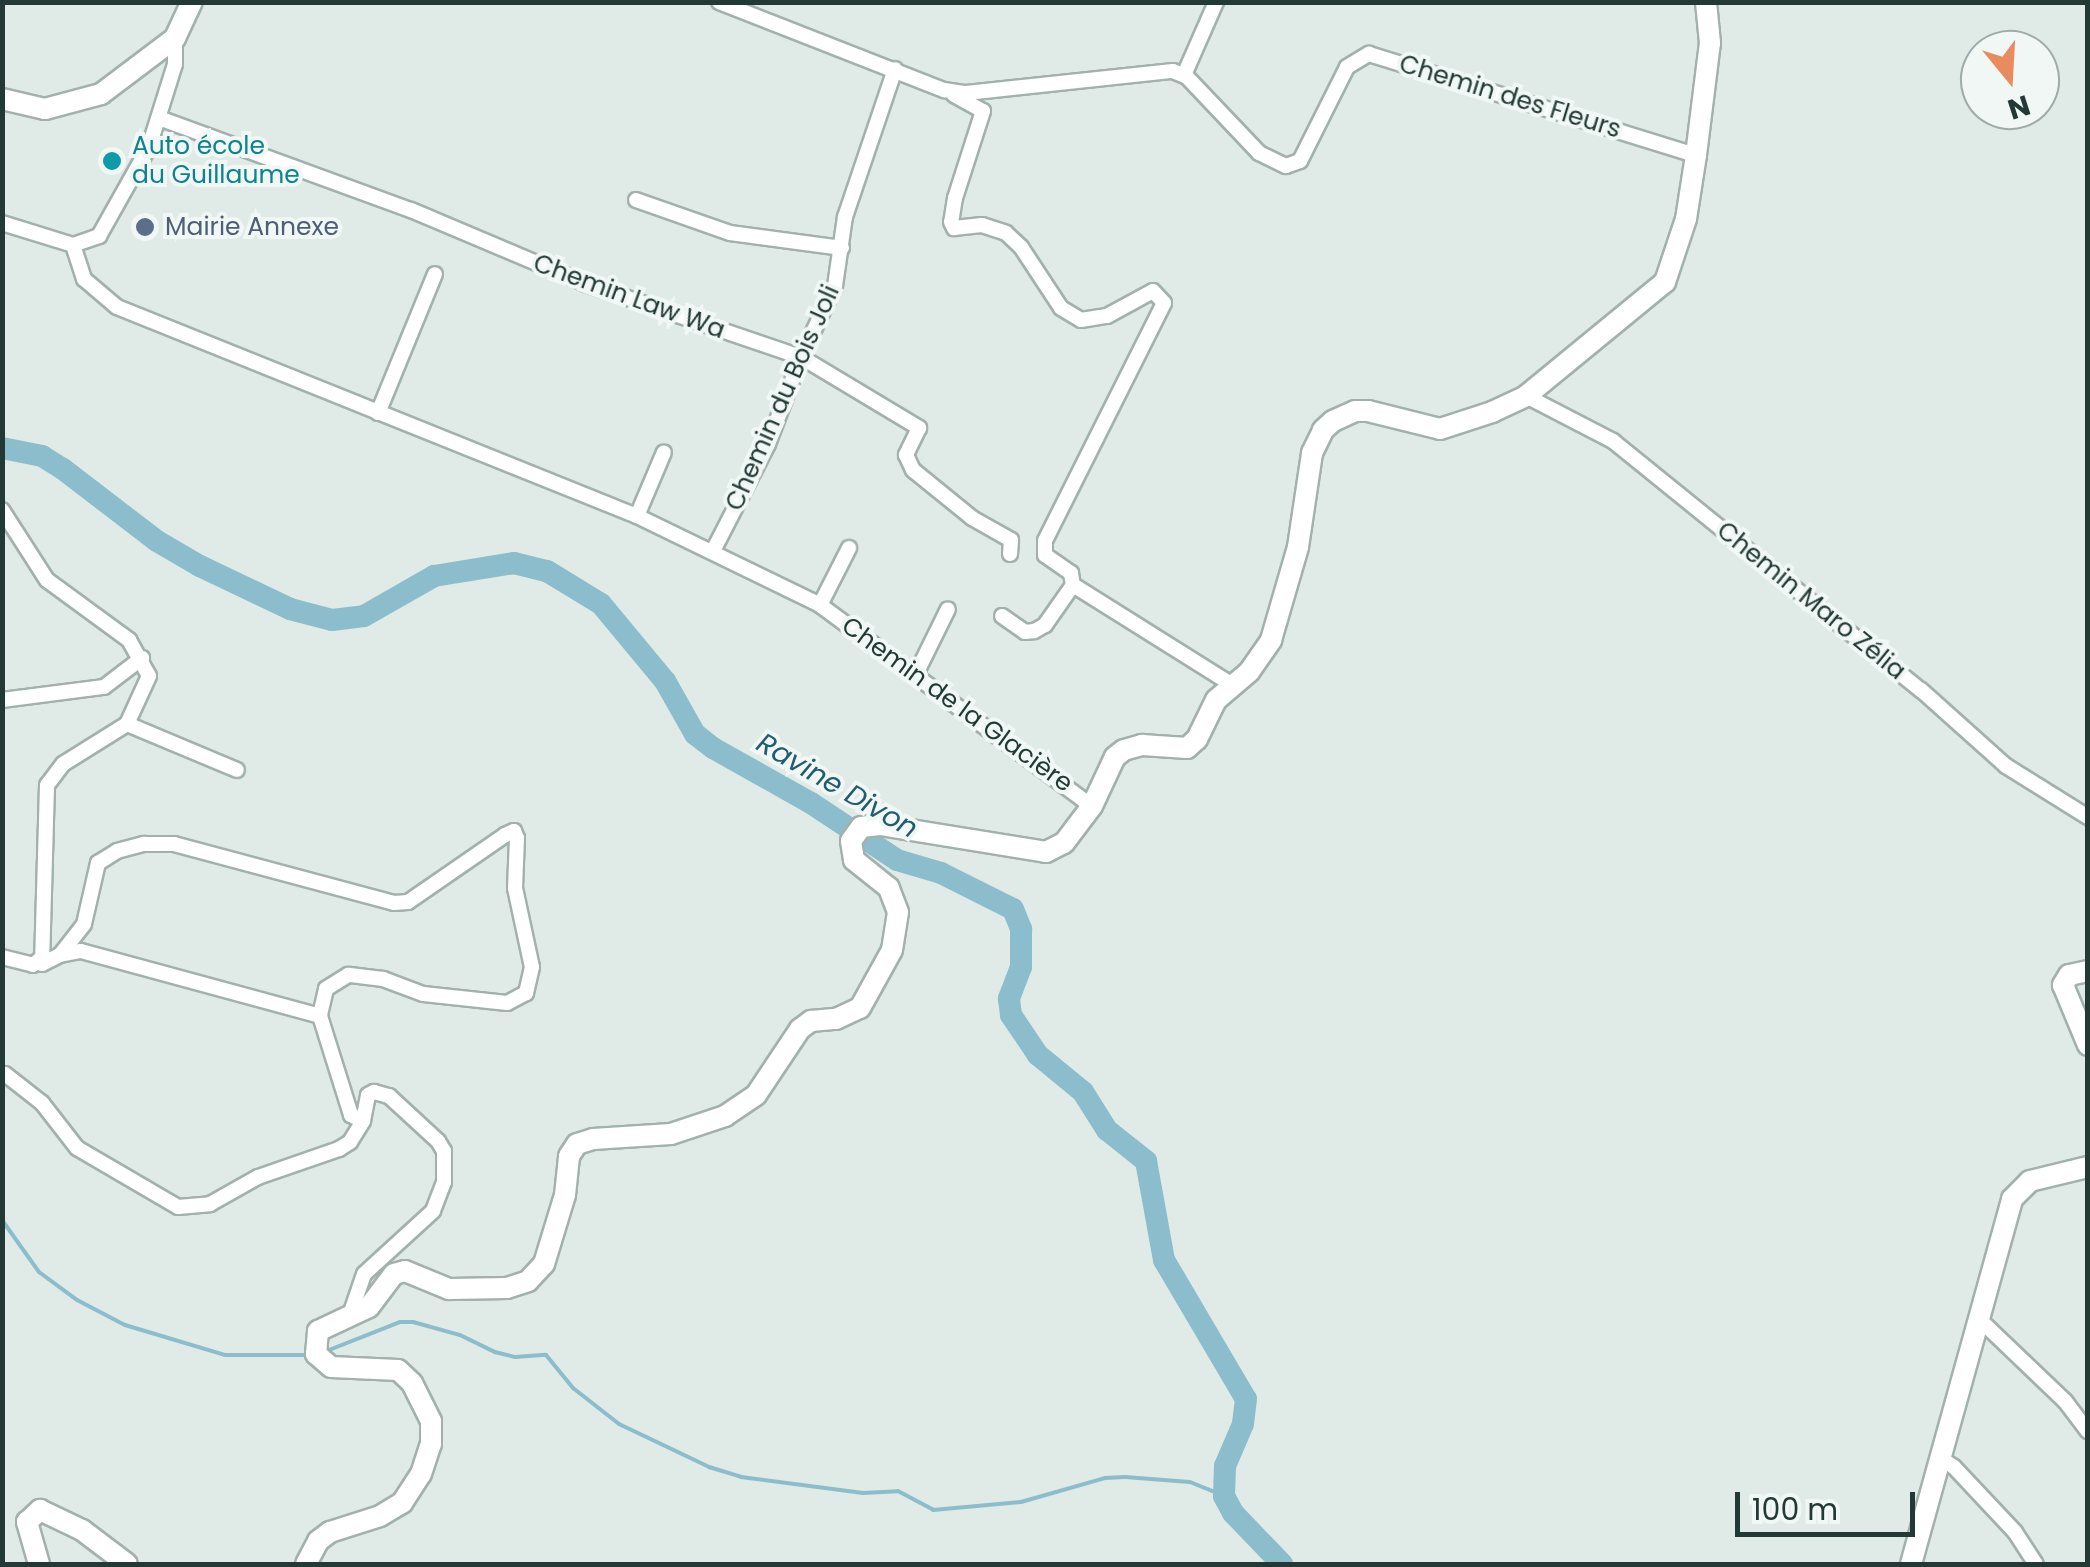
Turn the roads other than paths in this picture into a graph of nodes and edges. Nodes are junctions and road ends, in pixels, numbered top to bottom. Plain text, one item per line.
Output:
1 (192, 2) edge
2 (719, 2) edge
3 (1216, 2) edge
4 (1706, 2) edge
5 (175, 38) junction
6 (895, 69) junction
7 (1184, 76) junction
8 (944, 90) junction
9 (2, 98) edge
10 (160, 118) junction
11 (1696, 155) junction
12 (636, 200) dead end
13 (2, 223) edge
14 (73, 246) junction
15 (842, 248) junction
16 (434, 274) dead end
17 (801, 357) junction
18 (1526, 396) junction
19 (378, 413) junction
20 (664, 452) dead end
21 (2, 510) edge
22 (637, 516) junction
23 (850, 548) dead end
24 (712, 551) junction
25 (1010, 554) dead end
26 (1073, 585) junction
27 (820, 605) junction
28 (948, 610) dead end
29 (1002, 616) dead end
30 (142, 658) junction
31 (916, 674) junction
32 (1234, 686) junction
33 (2, 700) edge
34 (127, 724) junction
35 (238, 770) dead end
36 (1092, 806) junction
37 (2088, 817) edge
38 (60, 956) junction
39 (2, 957) edge
40 (39, 960) junction
41 (2088, 970) edge
42 (320, 1016) junction
43 (2088, 1045) edge
44 (5, 1074) dead end
45 (363, 1122) junction
46 (2088, 1167) edge
47 (350, 1315) junction
48 (1978, 1318) junction
49 (2088, 1431) edge
50 (1939, 1457) junction
51 (40, 1564) edge
52 (126, 1564) edge
53 (306, 1564) edge
54 (1911, 1564) edge
55 (2036, 1564) edge

1 - 5 street
2 - 6 street
3 - 7 street
4 - 11 street
5 - 9 street
5 - 10 street
6 - 8 street
6 - 15 street, Chemin du Bois Joli
7 - 8 street
7 - 11 street, Chemin des Fleurs
8 - 26 street
10 - 14 street
10 - 17 street, Chemin Law Wa
11 - 18 street
12 - 15 street
13 - 14 street
14 - 19 street, Chemin de la Glacière
15 - 17 street, Chemin du Bois Joli
16 - 19 street
17 - 24 street, Chemin du Bois Joli
17 - 25 street, Chemin Law Wa
18 - 32 street
18 - 37 street, Chemin Maro Zélia
19 - 22 street, Chemin de la Glacière
20 - 22 street
21 - 30 street
22 - 24 street, Chemin de la Glacière
23 - 27 street, Chemin de la Glacière
24 - 27 street, Chemin de la Glacière
26 - 29 street
26 - 32 street
27 - 31 street, Chemin de la Glacière
28 - 31 street
30 - 33 street
30 - 34 street
31 - 36 street, Chemin de la Glacière
32 - 36 street
34 - 35 street
34 - 40 street
36 - 47 street
38 - 40 street
38 - 42 street
38 - 42 street
39 - 40 street
41 - 43 street
42 - 45 street
44 - 45 street
45 - 47 street
46 - 48 street
47 - 53 street
48 - 49 street
48 - 50 street
50 - 54 street
50 - 55 street
51 - 52 street

